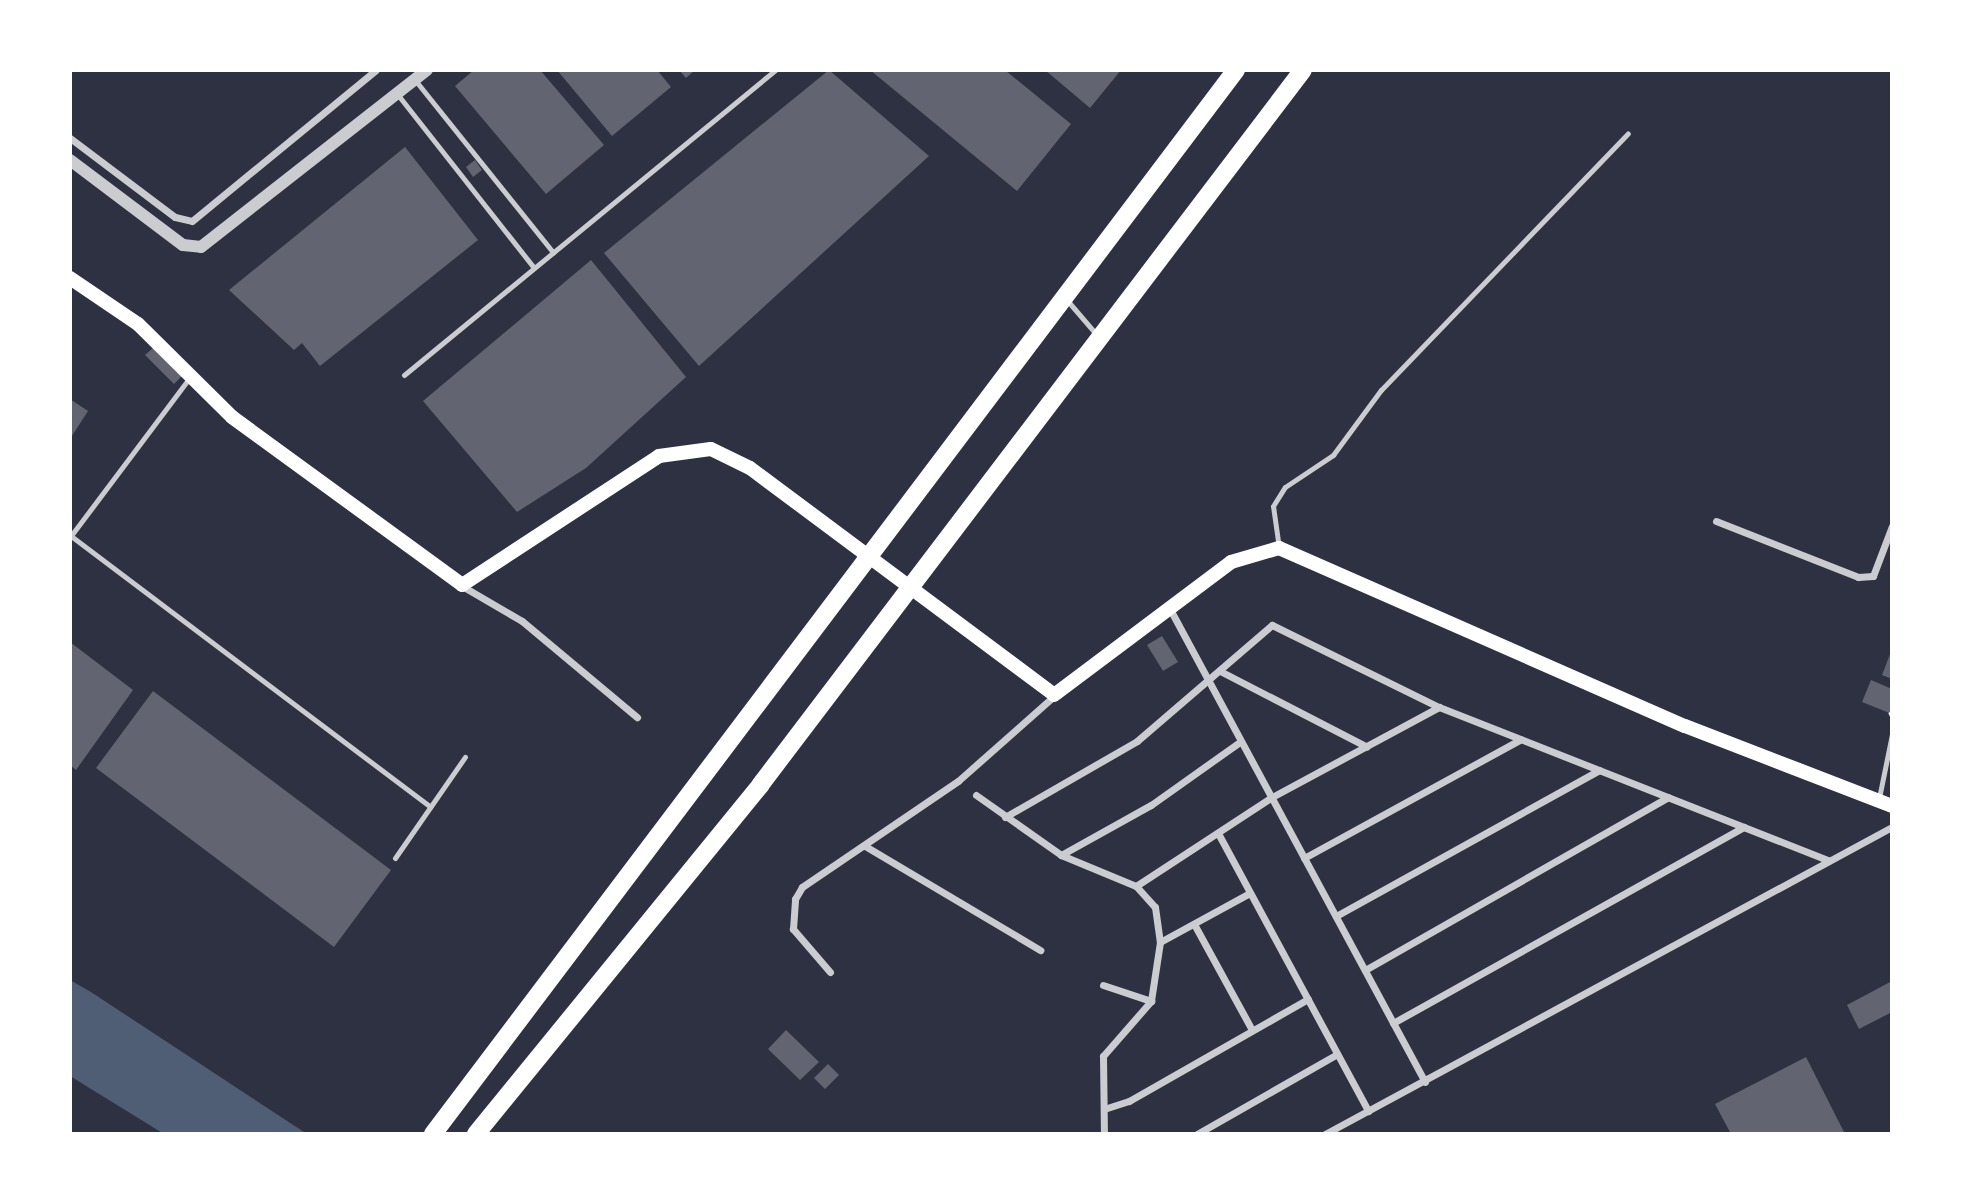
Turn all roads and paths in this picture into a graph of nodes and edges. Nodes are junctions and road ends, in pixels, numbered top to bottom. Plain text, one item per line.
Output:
1 (376, 70) edge
2 (427, 70) edge
3 (775, 70) edge
4 (1236, 70) edge
5 (1303, 70) edge
6 (415, 80) junction
7 (398, 95) junction
8 (1628, 133) dead end
9 (70, 138) edge
10 (70, 160) edge
11 (552, 253) junction
12 (534, 268) junction
13 (70, 278) edge
14 (1065, 297) junction
15 (1099, 340) junction
16 (192, 375) junction
17 (404, 375) dead end
18 (1716, 521) dead end
19 (1892, 526) edge
20 (71, 537) edge
21 (1279, 548) junction
22 (462, 586) junction
23 (1171, 611) junction
24 (1220, 671) junction
25 (1209, 681) junction
26 (1054, 695) junction
27 (1439, 707) junction
28 (637, 717) dead end
29 (1892, 734) edge
30 (1521, 738) junction
31 (1241, 741) junction
32 (1367, 747) junction
33 (465, 757) dead end
34 (1599, 770) junction
35 (976, 794) dead end
36 (1272, 797) junction
37 (1668, 797) junction
38 (1885, 804) edge
39 (430, 807) junction
40 (1005, 817) junction
41 (1744, 827) junction
42 (1890, 828) dead end
43 (1219, 835) junction
44 (865, 846) junction
45 (1061, 855) junction
46 (395, 858) dead end
47 (1304, 858) junction
48 (1829, 861) junction
49 (1136, 886) junction
50 (1250, 892) junction
51 (1336, 916) junction
52 (1194, 924) junction
53 (1160, 942) junction
54 (1040, 950) dead end
55 (1365, 970) junction
56 (830, 972) dead end
57 (1103, 985) dead end
58 (1308, 999) junction
59 (1151, 1001) junction
60 (1393, 1023) junction
61 (1252, 1030) junction
62 (1338, 1054) junction
63 (1425, 1082) junction
64 (1104, 1109) junction
65 (1368, 1111) junction
66 (433, 1134) edge
67 (477, 1134) edge
68 (1104, 1134) edge
69 (1197, 1134) edge
70 (1325, 1134) edge

1 - 9 street
2 - 6 street
3 - 11 lane
4 - 14 highway
5 - 15 highway
6 - 7 street
6 - 11 lane
7 - 10 street
7 - 12 lane
8 - 21 lane
11 - 12 lane
12 - 17 lane
13 - 16 main road
14 - 15 lane
14 - 66 highway
15 - 67 highway
16 - 20 lane
16 - 22 main road
18 - 19 street
20 - 39 lane
21 - 23 main road
21 - 38 main road
22 - 26 main road
22 - 28 street
23 - 25 street
23 - 26 main road
24 - 25 street
24 - 27 street
24 - 32 street
25 - 31 street
25 - 40 street
26 - 44 street
27 - 30 street
27 - 32 street
29 - 38 lane
30 - 34 street
30 - 47 street
31 - 36 street
31 - 45 street
32 - 36 street
33 - 39 lane
34 - 37 street
34 - 51 street
35 - 40 street
36 - 43 street
36 - 47 street
37 - 41 street
37 - 55 street
39 - 46 lane
40 - 45 street
41 - 48 street
41 - 60 street
42 - 48 street
43 - 49 street
43 - 50 street
44 - 54 street
44 - 56 street
45 - 49 street
47 - 51 street
48 - 63 street
49 - 53 street
50 - 52 street
50 - 58 street
51 - 55 street
52 - 53 street
52 - 61 street
53 - 59 street
55 - 60 street
57 - 59 street
58 - 61 street
58 - 62 street
59 - 64 street
60 - 63 street
61 - 64 street
62 - 65 street
62 - 69 street
63 - 65 street
64 - 68 street
65 - 70 street

